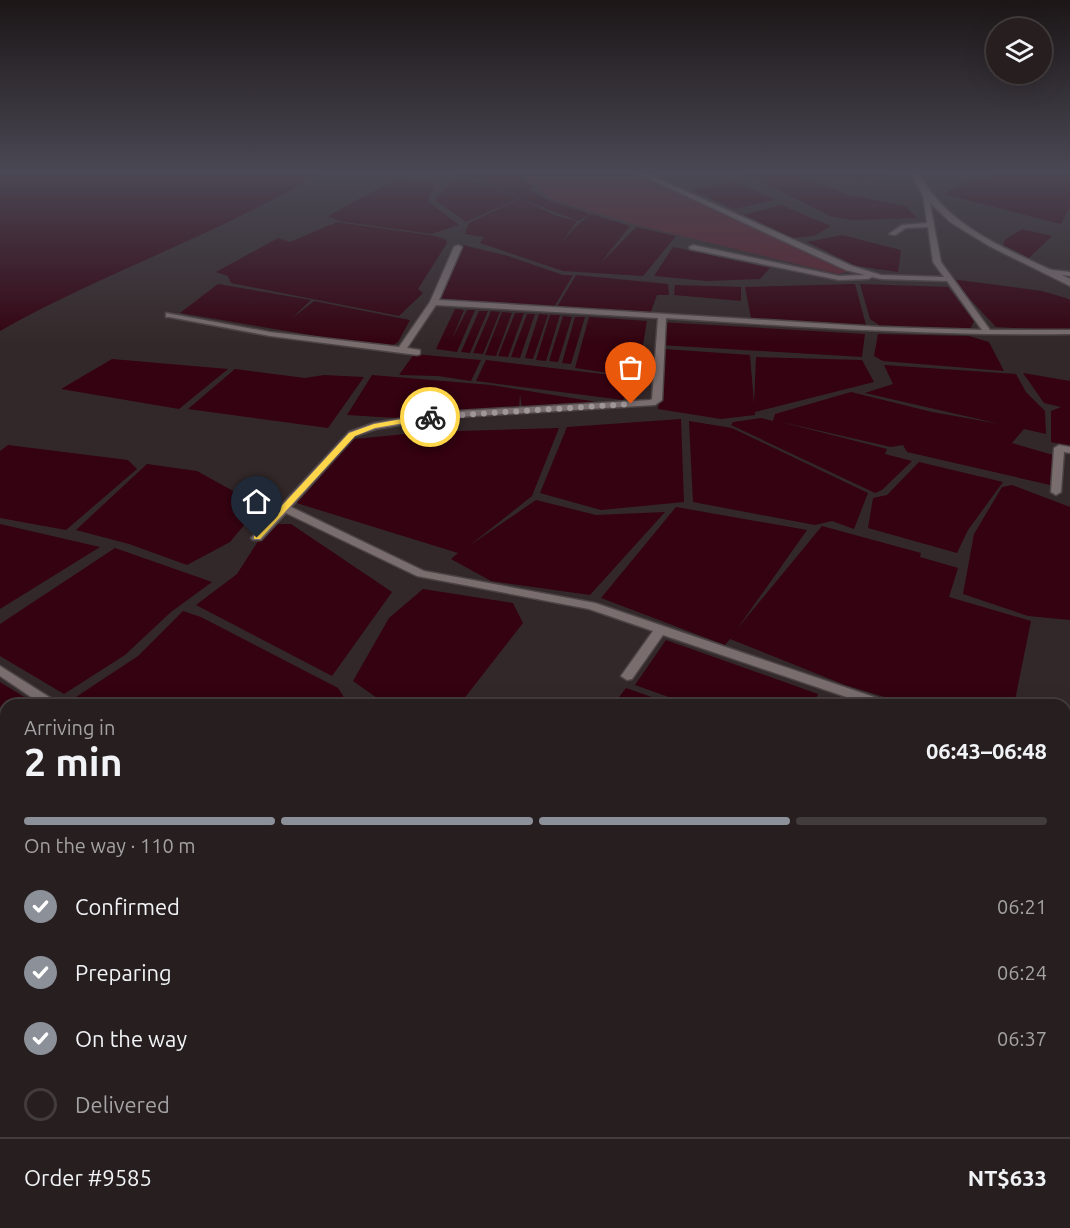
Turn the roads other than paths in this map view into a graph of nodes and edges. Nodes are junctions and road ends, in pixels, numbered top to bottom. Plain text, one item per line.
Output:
1 (766, 230) edge
2 (898, 230) edge
3 (933, 230) edge
4 (970, 230) edge
5 (893, 234) dead end
6 (458, 247) dead end
7 (693, 247) dead end
8 (1047, 271) junction
9 (1070, 274) edge
10 (881, 277) junction
11 (951, 279) junction
12 (1070, 283) edge
13 (434, 302) junction
14 (169, 315) dead end
15 (662, 317) junction
16 (1070, 332) edge
17 (988, 333) junction
18 (401, 350) junction
19 (417, 352) dead end
20 (1070, 450) edge
21 (1056, 492) dead end
22 (284, 508) junction
23 (257, 538) dead end
24 (661, 629) junction
25 (0, 670) edge
26 (627, 676) dead end
27 (43, 699) edge
28 (866, 699) edge

1 - 10 lane
2 - 5 lane
3 - 11 lane
4 - 8 street
6 - 13 lane
7 - 10 lane
8 - 9 lane
8 - 12 street
10 - 11 lane
11 - 17 lane
13 - 15 lane
13 - 18 lane
14 - 18 lane
15 - 17 lane
15 - 22 lane
16 - 17 lane
18 - 19 lane
20 - 21 lane
22 - 23 lane
22 - 24 lane
24 - 26 lane
24 - 28 lane
25 - 27 lane

